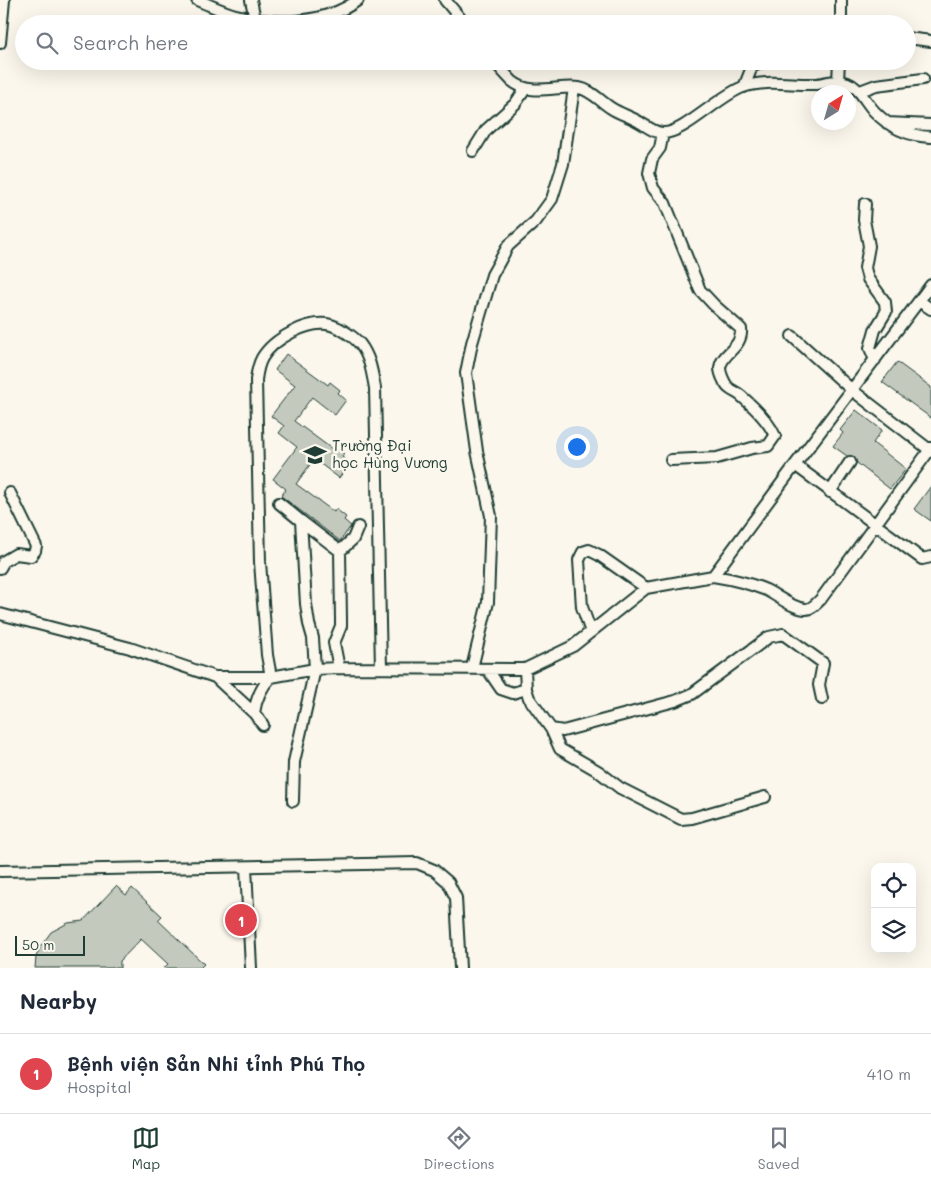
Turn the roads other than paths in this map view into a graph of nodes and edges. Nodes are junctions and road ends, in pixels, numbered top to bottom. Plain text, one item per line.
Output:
1 (4, 0) edge
2 (197, 0) edge
3 (251, 0) edge
4 (444, 0) edge
5 (841, 0) edge
6 (356, 1) edge
7 (235, 15) edge
8 (253, 15) edge
9 (323, 15) edge
10 (457, 15) edge
11 (841, 15) edge
12 (916, 39) edge
13 (931, 41) edge
14 (0, 43) edge
15 (502, 70) edge
16 (751, 70) edge
17 (839, 70) edge
18 (923, 79) dead end
19 (838, 81) junction
20 (744, 87) junction
21 (526, 88) junction
22 (574, 88) junction
23 (860, 91) junction
24 (886, 122) junction
25 (931, 125) edge
26 (663, 133) junction
27 (931, 137) edge
28 (473, 151) dead end
29 (865, 204) dead end
30 (931, 286) edge
31 (919, 301) junction
32 (931, 309) edge
33 (792, 336) dead end
34 (874, 360) junction
35 (852, 390) junction
36 (931, 450) edge
37 (671, 460) dead end
38 (850, 462) dead end
39 (795, 465) junction
40 (830, 492) junction
41 (10, 493) dead end
42 (279, 503) dead end
43 (301, 521) junction
44 (875, 526) junction
45 (358, 527) dead end
46 (340, 551) junction
47 (931, 557) edge
48 (0, 568) edge
49 (713, 576) junction
50 (646, 588) junction
51 (0, 614) edge
52 (591, 632) junction
53 (339, 668) junction
54 (381, 668) junction
55 (472, 668) junction
56 (315, 669) junction
57 (525, 669) junction
58 (488, 670) junction
59 (216, 677) junction
60 (271, 677) junction
61 (526, 689) junction
62 (822, 698) dead end
63 (254, 713) junction
64 (263, 725) dead end
65 (551, 729) junction
66 (765, 797) dead end
67 (293, 801) dead end
68 (246, 867) junction
69 (0, 871) edge
70 (251, 968) edge
71 (460, 968) edge

1 - 14 street
2 - 7 street
3 - 8 street
4 - 10 street
5 - 11 street
6 - 9 street
12 - 13 street
15 - 21 street
16 - 20 street
17 - 19 street
18 - 23 street
19 - 20 street
19 - 23 street
20 - 26 street
21 - 22 street
21 - 28 street
22 - 26 street
22 - 55 street
23 - 24 street
24 - 25 street
24 - 27 street
26 - 37 street
29 - 34 street
30 - 31 street
31 - 32 street
31 - 34 street
33 - 35 street
34 - 35 street
35 - 36 street
35 - 39 street
36 - 44 street
38 - 40 street
39 - 40 street
39 - 49 street
40 - 44 street
41 - 48 street
42 - 43 street
43 - 46 street
43 - 56 street
44 - 47 street
44 - 49 street
45 - 46 street
46 - 53 street
49 - 50 street
50 - 52 street
50 - 52 street
51 - 59 street
52 - 57 street
53 - 54 street
53 - 56 street
54 - 55 street
54 - 60 street
55 - 58 street
56 - 60 street
56 - 67 street
57 - 58 street
57 - 61 street
58 - 61 street
59 - 60 street
59 - 63 street
60 - 63 street
61 - 65 street
62 - 65 street
63 - 64 street
65 - 66 street
68 - 69 street
68 - 70 street
68 - 71 street

